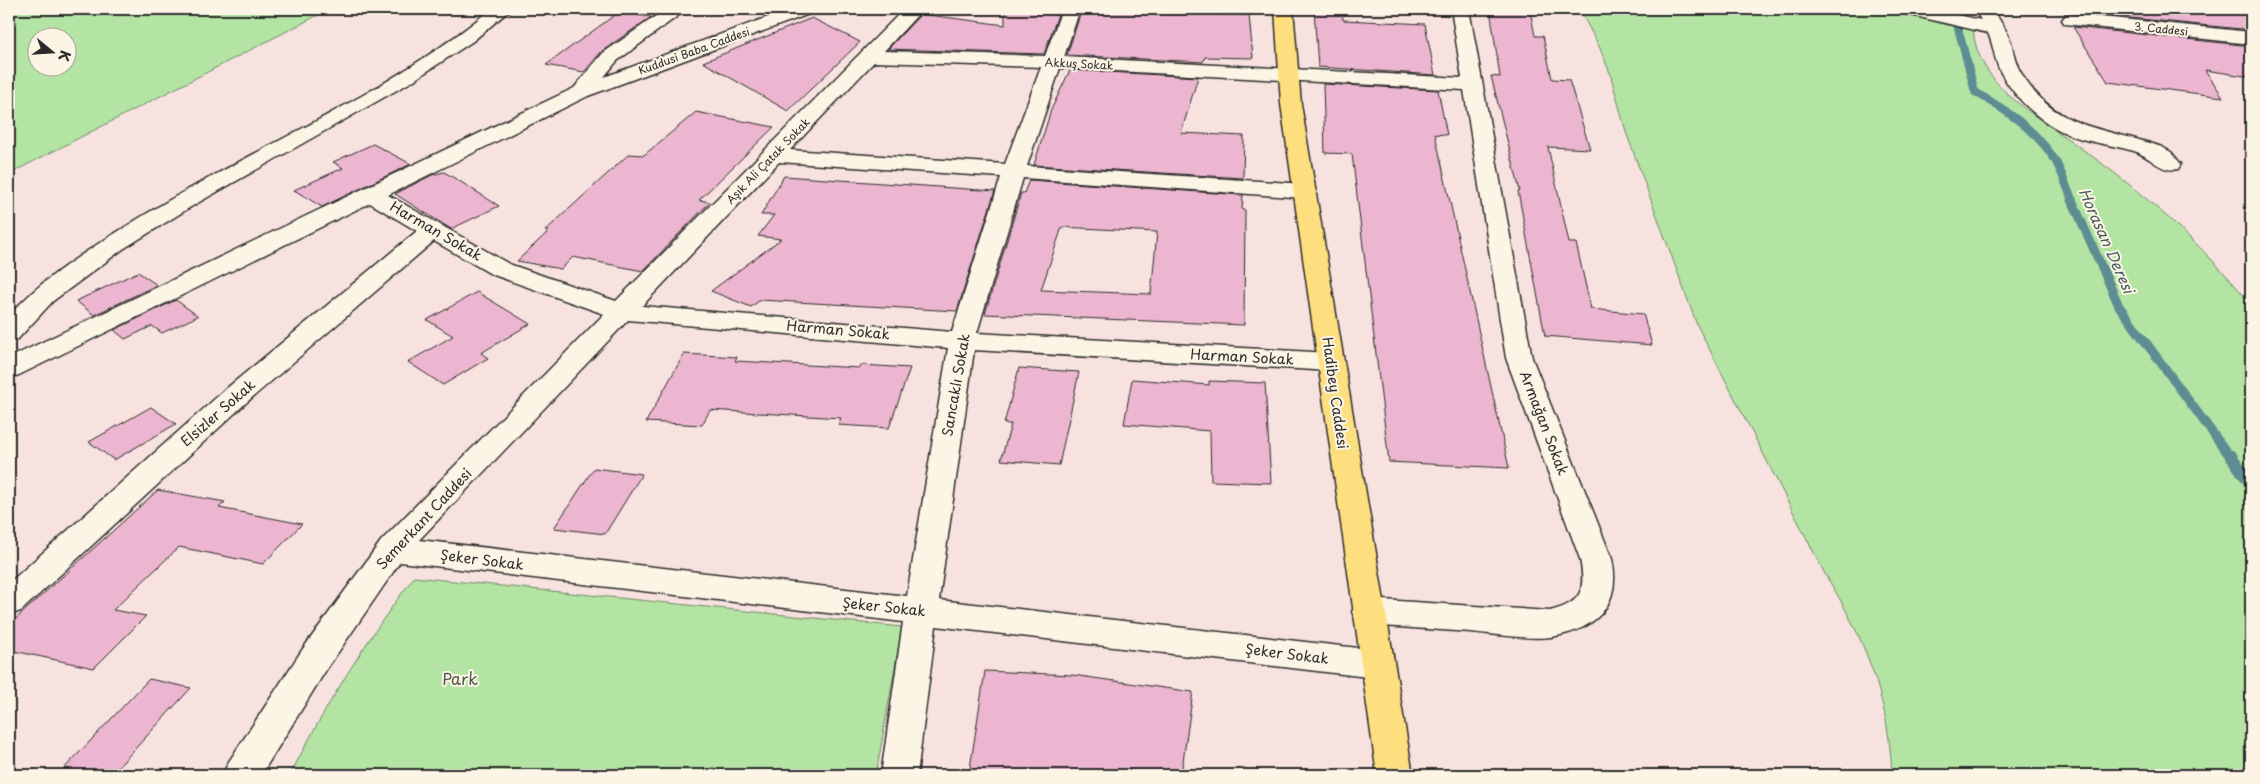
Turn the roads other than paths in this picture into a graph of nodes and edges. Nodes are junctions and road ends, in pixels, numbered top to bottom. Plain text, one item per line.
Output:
1 (502, 9) edge
2 (678, 9) edge
3 (806, 9) edge
4 (914, 9) edge
5 (1071, 9) edge
6 (1284, 9) edge
7 (1460, 9) edge
8 (1912, 9) edge
9 (1984, 9) edge
10 (2072, 20) dead end
11 (1995, 29) junction
12 (2251, 38) edge
13 (868, 56) junction
14 (1052, 62) junction
15 (1289, 75) junction
16 (1473, 85) junction
17 (582, 92) junction
18 (774, 155) junction
19 (2170, 164) dead end
20 (1014, 171) junction
21 (1305, 192) junction
22 (372, 195) junction
23 (433, 230) junction
24 (622, 312) junction
25 (9, 333) edge
26 (962, 341) junction
27 (1330, 362) junction
28 (9, 369) edge
29 (392, 549) junction
30 (9, 602) edge
31 (921, 611) junction
32 (1368, 612) junction
33 (1376, 664) junction
34 (241, 775) edge
35 (899, 775) edge
36 (1395, 775) edge

1 - 25 street
2 - 17 street
3 - 17 street, Kuddusi Baba Caddesi
4 - 13 street, Aşık Ali Çatak Sokak
5 - 14 street, Sancaklı Sokak
6 - 15 main road, Hadibey Caddesi
7 - 16 street, Armağan Sokak
8 - 11 street
9 - 11 street
10 - 12 street, 3. Caddesi
11 - 19 street
13 - 14 street, Akkuş Sokak
13 - 18 street, Aşık Ali Çatak Sokak
14 - 15 street, Akkuş Sokak
14 - 20 street, Sancaklı Sokak
15 - 16 street, Akkuş Sokak
15 - 21 main road, Hadibey Caddesi
16 - 32 street, Armağan Sokak
17 - 22 street, Kuddusi Baba Caddesi
18 - 20 street
18 - 24 street, Aşık Ali Çatak Sokak
20 - 21 street
20 - 26 street, Sancaklı Sokak
21 - 27 main road, Hadibey Caddesi
22 - 23 street, Harman Sokak
22 - 28 street, Kuddusi Baba Caddesi
23 - 24 street, Harman Sokak
23 - 30 street, Elsizler Sokak
24 - 26 street, Harman Sokak
24 - 29 street, Semerkant Caddesi
26 - 27 street, Harman Sokak
26 - 31 street, Sancaklı Sokak
27 - 32 main road, Hadibey Caddesi
29 - 31 street, Şeker Sokak
29 - 34 street, Semerkant Caddesi
31 - 33 street, Şeker Sokak
31 - 35 street, Sancaklı Sokak
32 - 33 main road, Hadibey Caddesi
33 - 36 main road, Hadibey Caddesi

